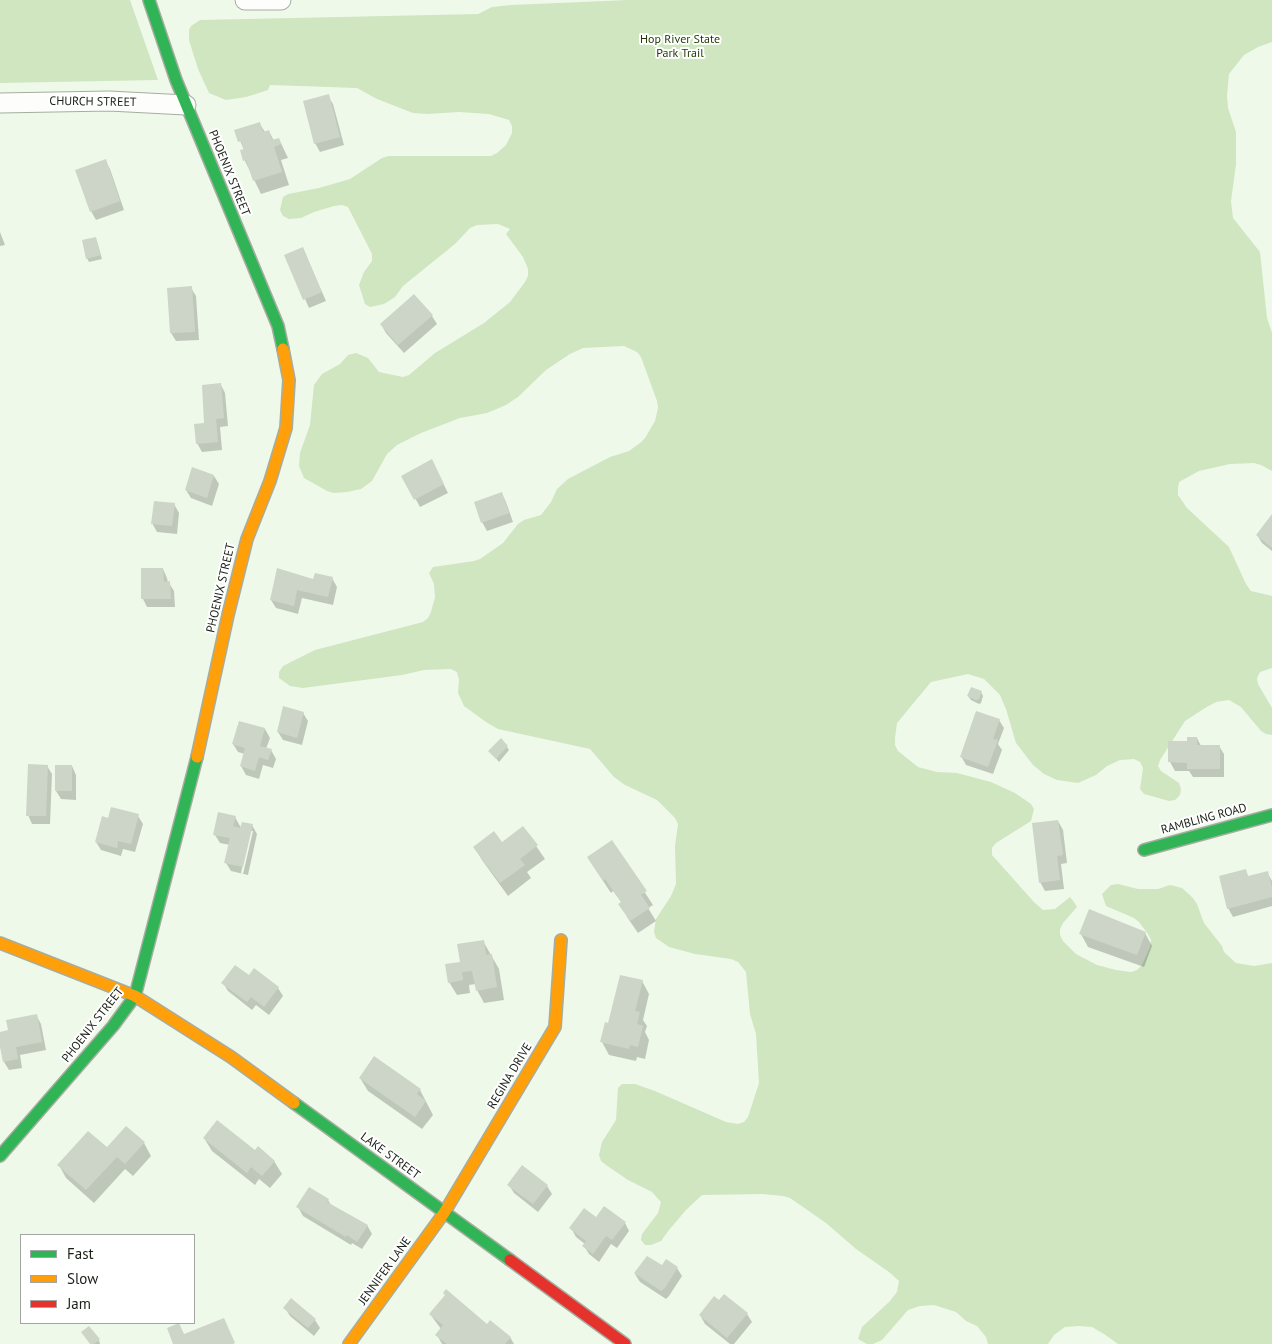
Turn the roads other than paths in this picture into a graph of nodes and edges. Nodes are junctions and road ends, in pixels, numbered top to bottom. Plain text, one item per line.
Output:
1 (149, 0) edge
2 (245, 0) edge
3 (281, 0) edge
4 (0, 102) edge
5 (186, 105) junction
6 (1272, 815) edge
7 (1144, 850) dead end
8 (561, 940) dead end
9 (0, 943) edge
10 (135, 996) junction
11 (0, 1156) edge
12 (444, 1213) junction
13 (349, 1344) edge
14 (625, 1344) edge

1 - 5 street, PHOENIX STREET
2 - 3 street
4 - 5 street, CHURCH STREET
5 - 10 street, PHOENIX STREET
6 - 7 street, RAMBLING ROAD
8 - 12 street, REGINA DRIVE
9 - 10 street, LAKE STREET
10 - 11 street, PHOENIX STREET
10 - 12 street, LAKE STREET
12 - 13 street, JENNIFER LANE
12 - 14 street, LAKE STREET

